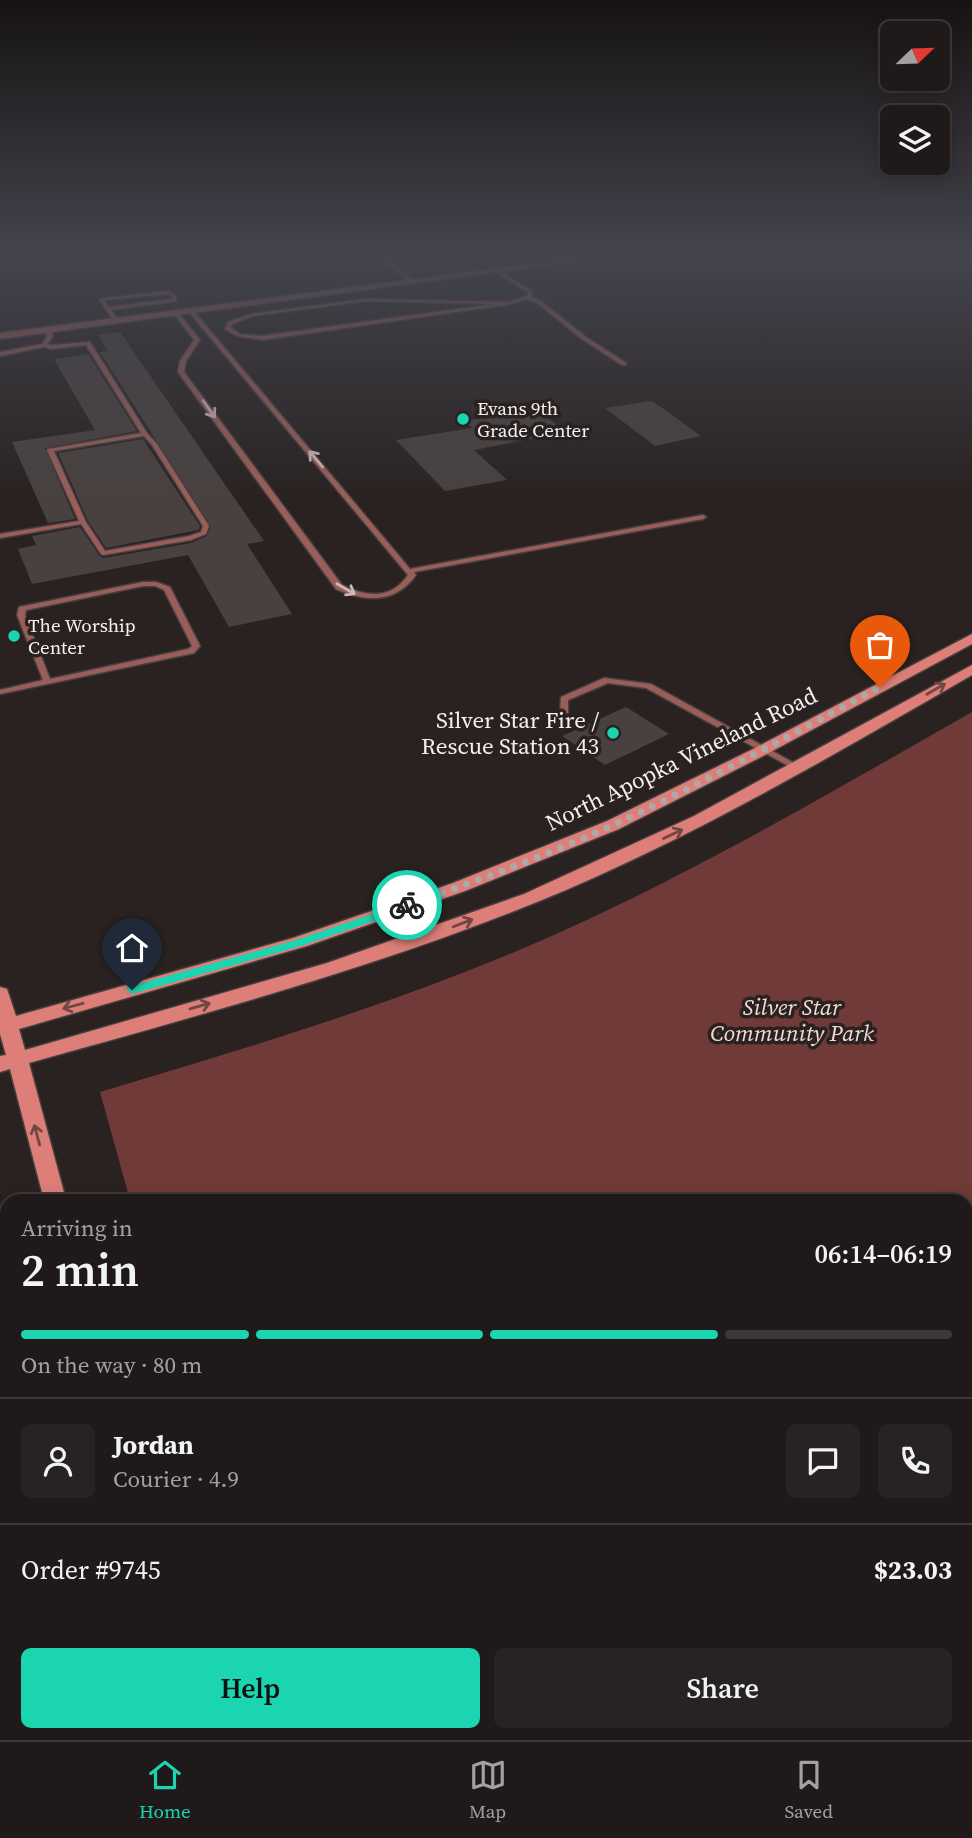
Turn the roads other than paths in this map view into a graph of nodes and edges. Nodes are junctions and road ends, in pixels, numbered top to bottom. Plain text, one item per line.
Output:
1 (49, 335) edge
2 (193, 335) edge
3 (211, 335) edge
4 (241, 335) edge
5 (282, 335) edge
6 (580, 335) edge
7 (44, 345) junction
8 (0, 354) edge
9 (624, 364) dead end
10 (145, 434) junction
11 (703, 517) dead end
12 (83, 522) junction
13 (0, 536) edge
14 (408, 571) junction
15 (972, 638) edge
16 (972, 669) edge
17 (47, 681) junction
18 (0, 692) edge
19 (564, 713) dead end
20 (765, 749) junction
21 (799, 768) junction
22 (0, 994) edge
23 (4, 1026) edge
24 (8, 1062) edge
25 (53, 1194) edge

1 - 7 lane
2 -> 14 lane
14 -> 3 lane
4 - 5 lane
6 - 9 lane
7 - 8 lane
7 - 10 lane
10 - 12 lane
10 - 12 lane
11 - 14 lane
12 - 13 lane
15 - 20 main road, North Apopka Vineland Road
21 -> 16 main road
17 - 17 lane
17 - 18 lane
19 - 20 lane
20 - 21 lane
20 -> 23 main road, North Apopka Vineland Road
24 -> 21 main road
22 - 23 main road
23 - 24 main road
25 -> 24 main road

